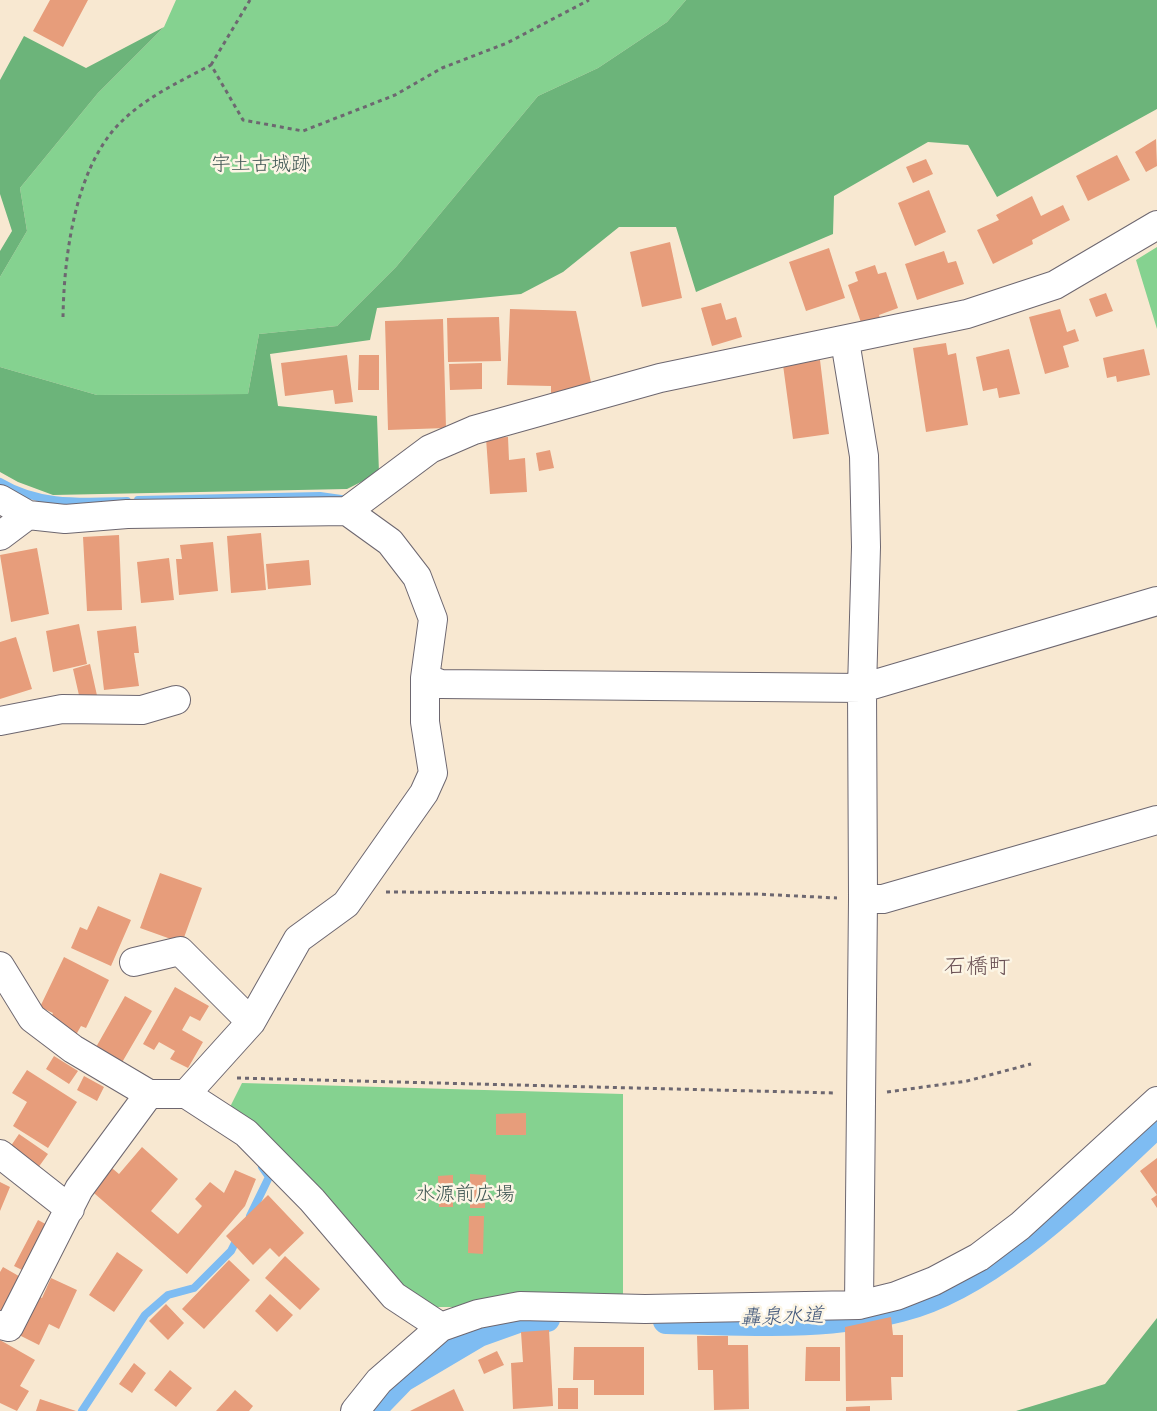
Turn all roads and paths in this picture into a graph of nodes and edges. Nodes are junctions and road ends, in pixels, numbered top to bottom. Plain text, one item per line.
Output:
1 (250, 0) edge
2 (589, 0) edge
3 (211, 65) junction
4 (1157, 225) edge
5 (63, 317) dead end
6 (845, 341) junction
7 (0, 499) edge
8 (347, 511) junction
9 (28, 515) junction
10 (0, 536) edge
11 (1157, 601) edge
12 (425, 678) junction
13 (862, 688) junction
14 (176, 700) dead end
15 (0, 721) edge
16 (1157, 820) edge
17 (381, 892) dead end
18 (863, 899) junction
19 (134, 962) dead end
20 (0, 966) edge
21 (251, 1022) junction
22 (1030, 1064) dead end
23 (862, 1093) junction
24 (149, 1094) junction
25 (197, 1100) junction
26 (1157, 1101) edge
27 (0, 1154) edge
28 (70, 1209) junction
29 (859, 1305) junction
30 (0, 1325) edge
31 (441, 1327) junction
32 (355, 1411) edge

1 - 3 path
2 - 3 path
3 - 5 path
4 - 6 street
6 - 8 street
6 - 13 street
7 - 9 street
8 - 9 street
8 - 12 street
9 - 10 street
11 - 13 street
12 - 13 street
12 - 21 street
13 - 18 street
14 - 15 street
16 - 18 street
17 - 18 path
18 - 23 street
19 - 21 street
20 - 24 street
21 - 25 street
22 - 23 path
23 - 25 path
23 - 29 street
24 - 25 street
24 - 28 street
25 - 31 street
26 - 29 street
27 - 28 street
28 - 30 street
29 - 31 street
31 - 32 street

